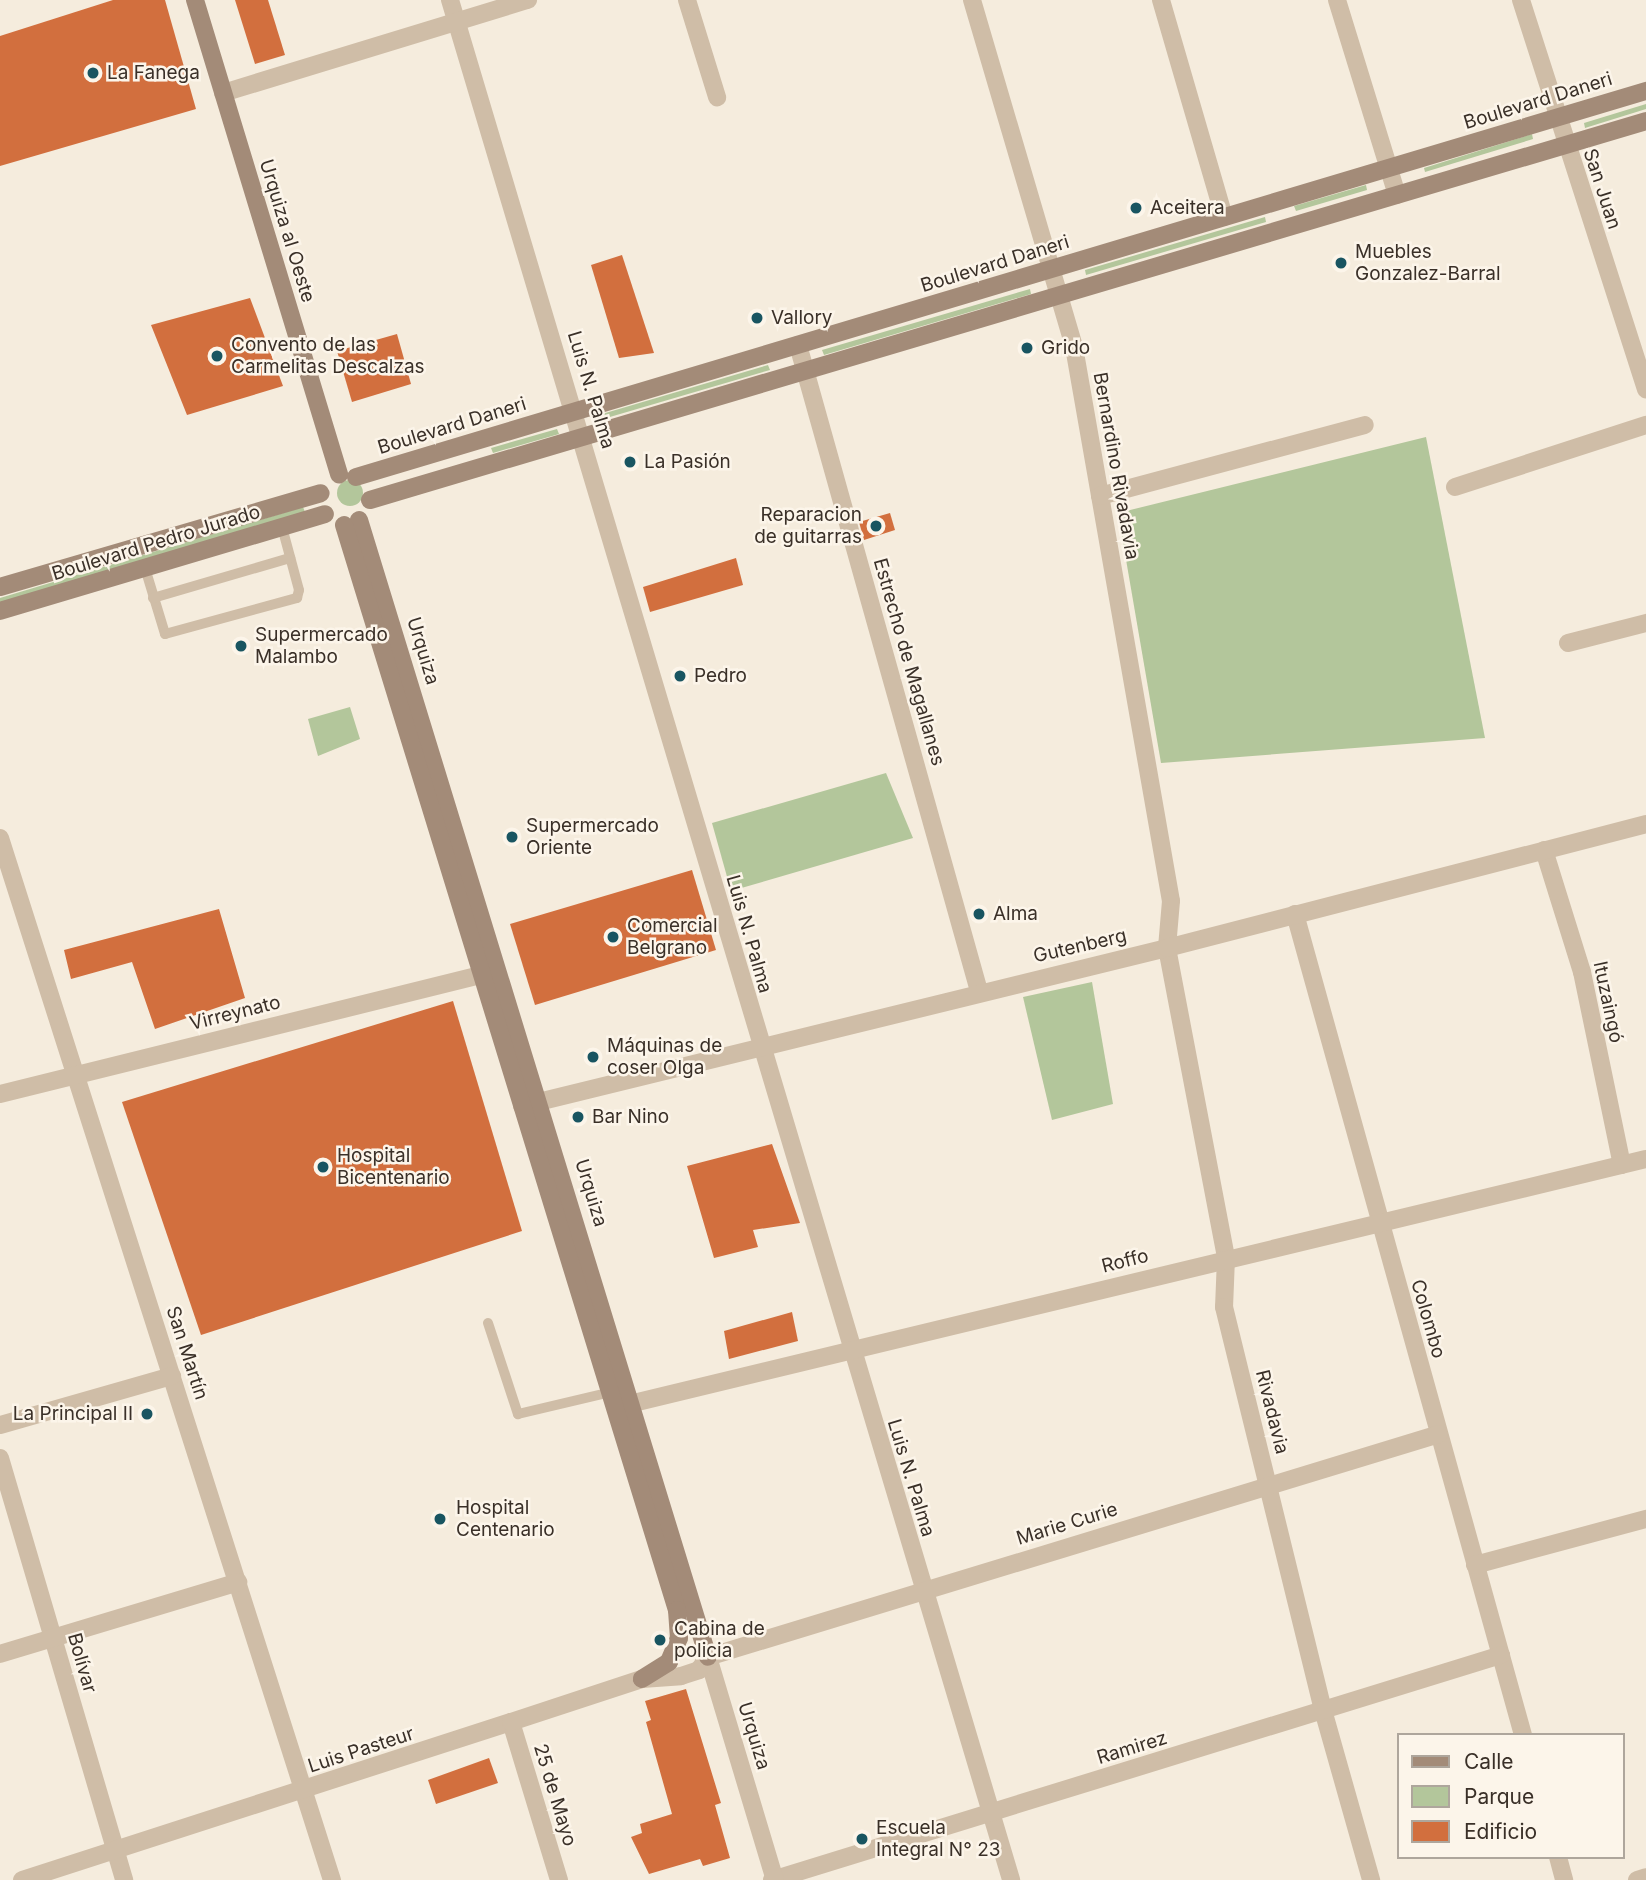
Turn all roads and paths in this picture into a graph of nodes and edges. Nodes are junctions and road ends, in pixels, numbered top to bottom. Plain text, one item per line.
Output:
1 (195, 0) edge
2 (450, 0) edge
3 (528, 0) edge
4 (687, 0) edge
5 (972, 0) edge
6 (1161, 0) edge
7 (1337, 0) edge
8 (1521, 0) edge
9 (457, 22) junction
10 (1646, 91) edge
11 (223, 93) junction
12 (718, 96) dead end
13 (1557, 118) junction
14 (1646, 121) edge
15 (1566, 145) junction
16 (1388, 168) junction
17 (1397, 195) junction
18 (1275, 202) junction
19 (1224, 217) junction
20 (1283, 229) junction
21 (1052, 269) junction
22 (1061, 295) junction
23 (798, 345) junction
24 (805, 371) junction
25 (1646, 389) edge
26 (576, 411) junction
27 (1365, 425) dead end
28 (1646, 425) edge
29 (583, 437) junction
30 (467, 444) junction
31 (474, 469) junction
32 (347, 476) junction
33 (1455, 486) dead end
34 (320, 493) junction
35 (1100, 496) junction
36 (370, 500) junction
37 (325, 514) junction
38 (352, 522) junction
39 (282, 527) junction
40 (290, 558) junction
41 (145, 568) junction
42 (0, 587) edge
43 (153, 598) junction
44 (0, 611) edge
45 (1646, 623) edge
46 (1568, 643) dead end
47 (1646, 824) edge
48 (0, 838) edge
49 (1544, 850) junction
50 (1295, 914) junction
51 (1167, 948) junction
52 (481, 975) junction
53 (979, 991) junction
54 (760, 1044) junction
55 (75, 1074) junction
56 (0, 1094) edge
57 (540, 1101) junction
58 (522, 1106) junction
59 (1646, 1159) edge
60 (1622, 1165) junction
61 (1380, 1225) junction
62 (1226, 1258) junction
63 (488, 1323) dead end
64 (850, 1350) junction
65 (172, 1376) junction
66 (631, 1395) junction
67 (612, 1400) junction
68 (0, 1425) edge
69 (1439, 1434) junction
70 (0, 1458) edge
71 (1268, 1486) junction
72 (1646, 1518) edge
73 (1475, 1565) junction
74 (238, 1582) junction
75 (922, 1589) junction
76 (53, 1638) junction
77 (0, 1654) edge
78 (1501, 1655) junction
79 (708, 1657) junction
80 (642, 1679) junction
81 (1323, 1710) junction
82 (511, 1722) junction
83 (1522, 1733) edge
84 (304, 1791) junction
85 (991, 1814) junction
86 (115, 1851) junction
87 (1559, 1859) edge
88 (1646, 1877) edge
89 (22, 1880) edge
90 (124, 1880) edge
91 (332, 1880) edge
92 (559, 1880) edge
93 (774, 1880) edge
94 (1011, 1880) edge
95 (1371, 1880) edge
96 (1564, 1880) edge
97 (1637, 1880) edge

1 - 11 main road, Urquiza al Oeste
2 - 9 street, Luis N. Palma
3 - 9 street
4 - 12 street
5 - 21 street, Bernardino Rivadavia
6 - 19 street
7 - 16 street
8 - 13 street, San Juan
9 - 11 street
9 - 26 street, Luis N. Palma
10 - 13 main road, Boulevard Daneri
11 - 32 main road, Urquiza al Oeste
13 - 15 street, San Juan
13 - 16 main road, Boulevard Daneri
14 - 15 main road
15 - 17 main road
15 - 25 street, San Juan
16 - 17 street
16 - 18 main road, Boulevard Daneri
17 - 20 main road
18 - 19 main road, Boulevard Daneri
18 - 20 main road
19 - 21 main road, Boulevard Daneri
20 - 22 main road
21 - 22 street, Bernardino Rivadavia
21 - 23 main road, Boulevard Daneri
22 - 24 main road
22 - 35 street, Bernardino Rivadavia
23 - 24 street, Estrecho de Magallanes
23 - 26 main road, Boulevard Daneri
24 - 29 main road
24 - 53 street, Estrecho de Magallanes
26 - 29 street, Luis N. Palma
26 - 30 main road, Boulevard Daneri
27 - 35 street
28 - 33 street
29 - 31 main road
29 - 54 street, Luis N. Palma
30 - 31 main road
30 - 32 main road, Boulevard Daneri
31 - 36 main road
32 - 34 main road
32 - 36 main road
34 - 37 main road
34 - 42 main road, Boulevard Pedro Jurado
35 - 51 street, Bernardino Rivadavia
36 - 38 main road
37 - 38 main road
37 - 39 main road, Boulevard Pedro Jurado
38 - 52 main road, Urquiza
38 - 57 main road, Urquiza
39 - 40 lane
39 - 41 main road, Boulevard Pedro Jurado
40 - 43 lane
40 - 43 lane
41 - 43 lane
41 - 44 main road, Boulevard Pedro Jurado
45 - 46 street
47 - 49 street, Gutenberg
48 - 55 street, San Martín
49 - 50 street, Gutenberg
49 - 60 street, Ituzaingó
50 - 51 street, Gutenberg
50 - 61 street, Colombo
51 - 53 street, Gutenberg
51 - 62 street, Rivadavia
52 - 55 street, Virreynato
52 - 58 main road, Urquiza
53 - 54 street, Gutenberg
54 - 57 street, Gutenberg
54 - 64 street, Luis N. Palma
55 - 56 street, Virreynato
55 - 65 street, San Martín
57 - 58 street, Gutenberg
57 - 66 main road, Urquiza
58 - 67 main road, Urquiza
59 - 60 street, Roffo
60 - 61 street, Roffo
61 - 62 street, Roffo
61 - 69 street, Colombo
62 - 64 street, Roffo
62 - 71 street, Rivadavia
63 - 67 lane
64 - 66 street, Roffo
64 - 75 street, Luis N. Palma
65 - 68 street
65 - 74 street, San Martín
66 - 67 street, Roffo
66 - 79 main road, Urquiza
67 - 80 main road, Urquiza
69 - 71 street, Marie Curie
69 - 73 street, Colombo
70 - 76 street, Bolívar
71 - 75 street, Marie Curie
71 - 81 street, Rivadavia
72 - 73 street
73 - 78 street, Colombo
74 - 76 street
74 - 84 street, San Martín
75 - 79 street, Marie Curie
75 - 85 street, Luis N. Palma
76 - 77 street
76 - 86 street, Bolívar
78 - 81 street, Ramirez
78 - 83 street, Colombo
79 - 80 street, Luis Pasteur
79 - 93 street, Urquiza
80 - 82 street, Luis Pasteur
81 - 85 street, Ramirez
81 - 95 street, Rivadavia
82 - 84 street, Luis Pasteur
82 - 92 street, 25 de Mayo
84 - 86 street, Luis Pasteur
84 - 91 street, San Martín
85 - 93 street, Ramirez
85 - 94 street, Luis N. Palma
86 - 89 street, Luis Pasteur
86 - 90 street, Bolívar
87 - 96 street
88 - 97 street

